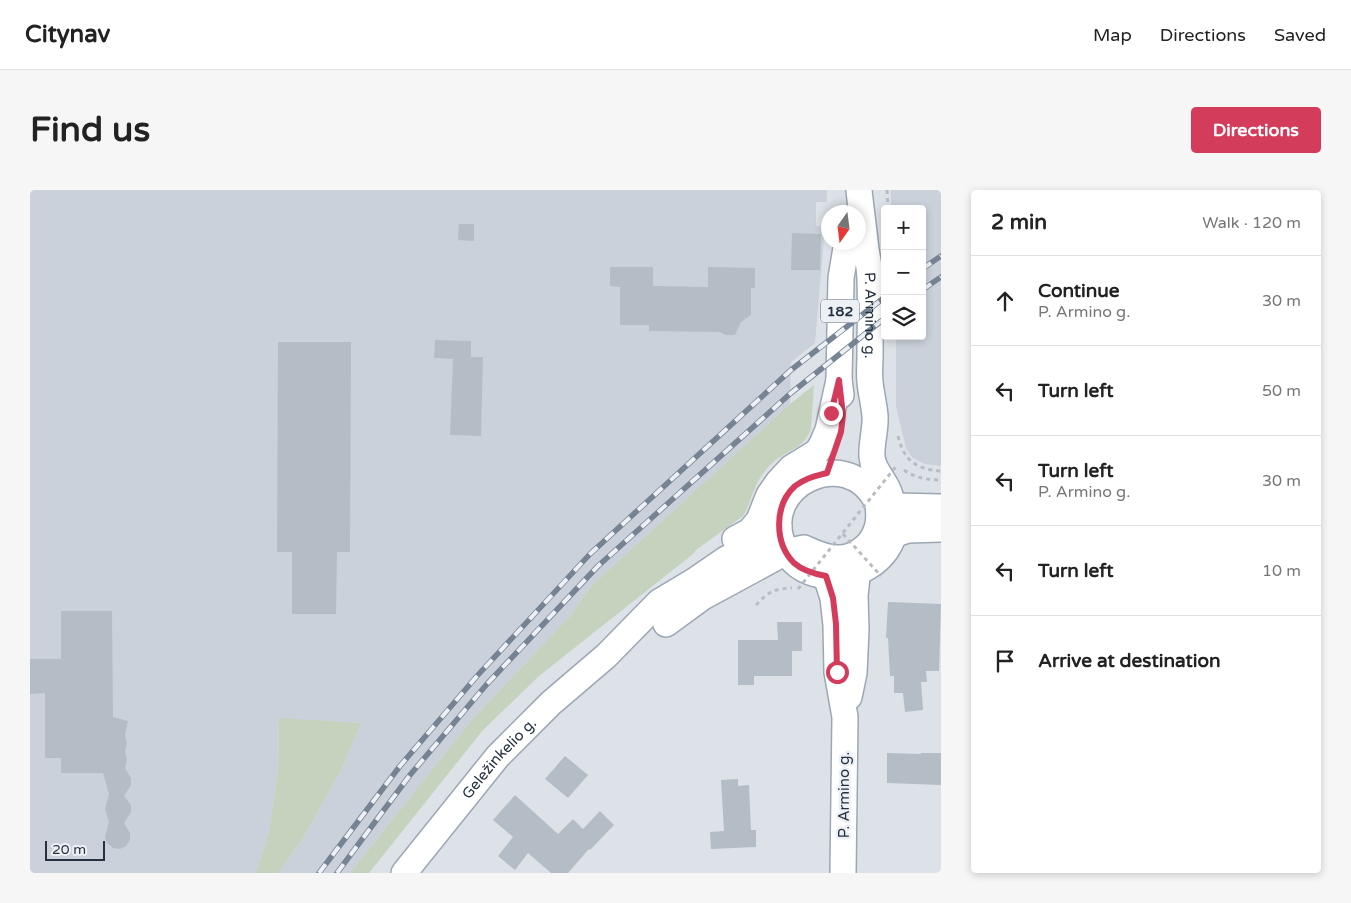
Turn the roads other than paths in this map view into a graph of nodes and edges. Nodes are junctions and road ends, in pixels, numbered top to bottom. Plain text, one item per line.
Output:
1 (858, 190) edge
2 (855, 205) edge
3 (846, 250) edge
4 (839, 380) junction
5 (870, 381) junction
6 (827, 473) junction
7 (856, 478) junction
8 (888, 489) junction
9 (941, 492) edge
10 (941, 507) edge
11 (779, 526) junction
12 (941, 529) edge
13 (893, 535) junction
14 (858, 562) junction
15 (795, 570) junction
16 (826, 576) junction
17 (662, 613) junction
18 (844, 716) junction
19 (404, 873) edge
20 (844, 873) edge

1 - 2 main road, P. Armino g. / 182
1 - 5 main road, P. Armino g. / 182
3 - 4 main road, P. Armino g. / 182
4 - 6 main road, P. Armino g. / 182
4 - 17 main road
5 - 7 main road, P. Armino g. / 182
5 - 8 main road, P. Armino g.
6 - 7 main road
6 - 11 main road
7 - 8 main road
8 - 9 main road
8 - 10 main road
8 - 13 main road
8 - 14 main road
11 - 15 main road
11 - 17 main road, Geležinkelio g.
12 - 13 main road
13 - 14 main road
14 - 15 main road
14 - 16 main road
14 - 18 main road, P. Armino g.
15 - 16 main road
15 - 17 main road, Geležinkelio g.
16 - 18 main road, P. Armino g.
17 - 19 main road, Geležinkelio g.
18 - 20 main road, P. Armino g.

